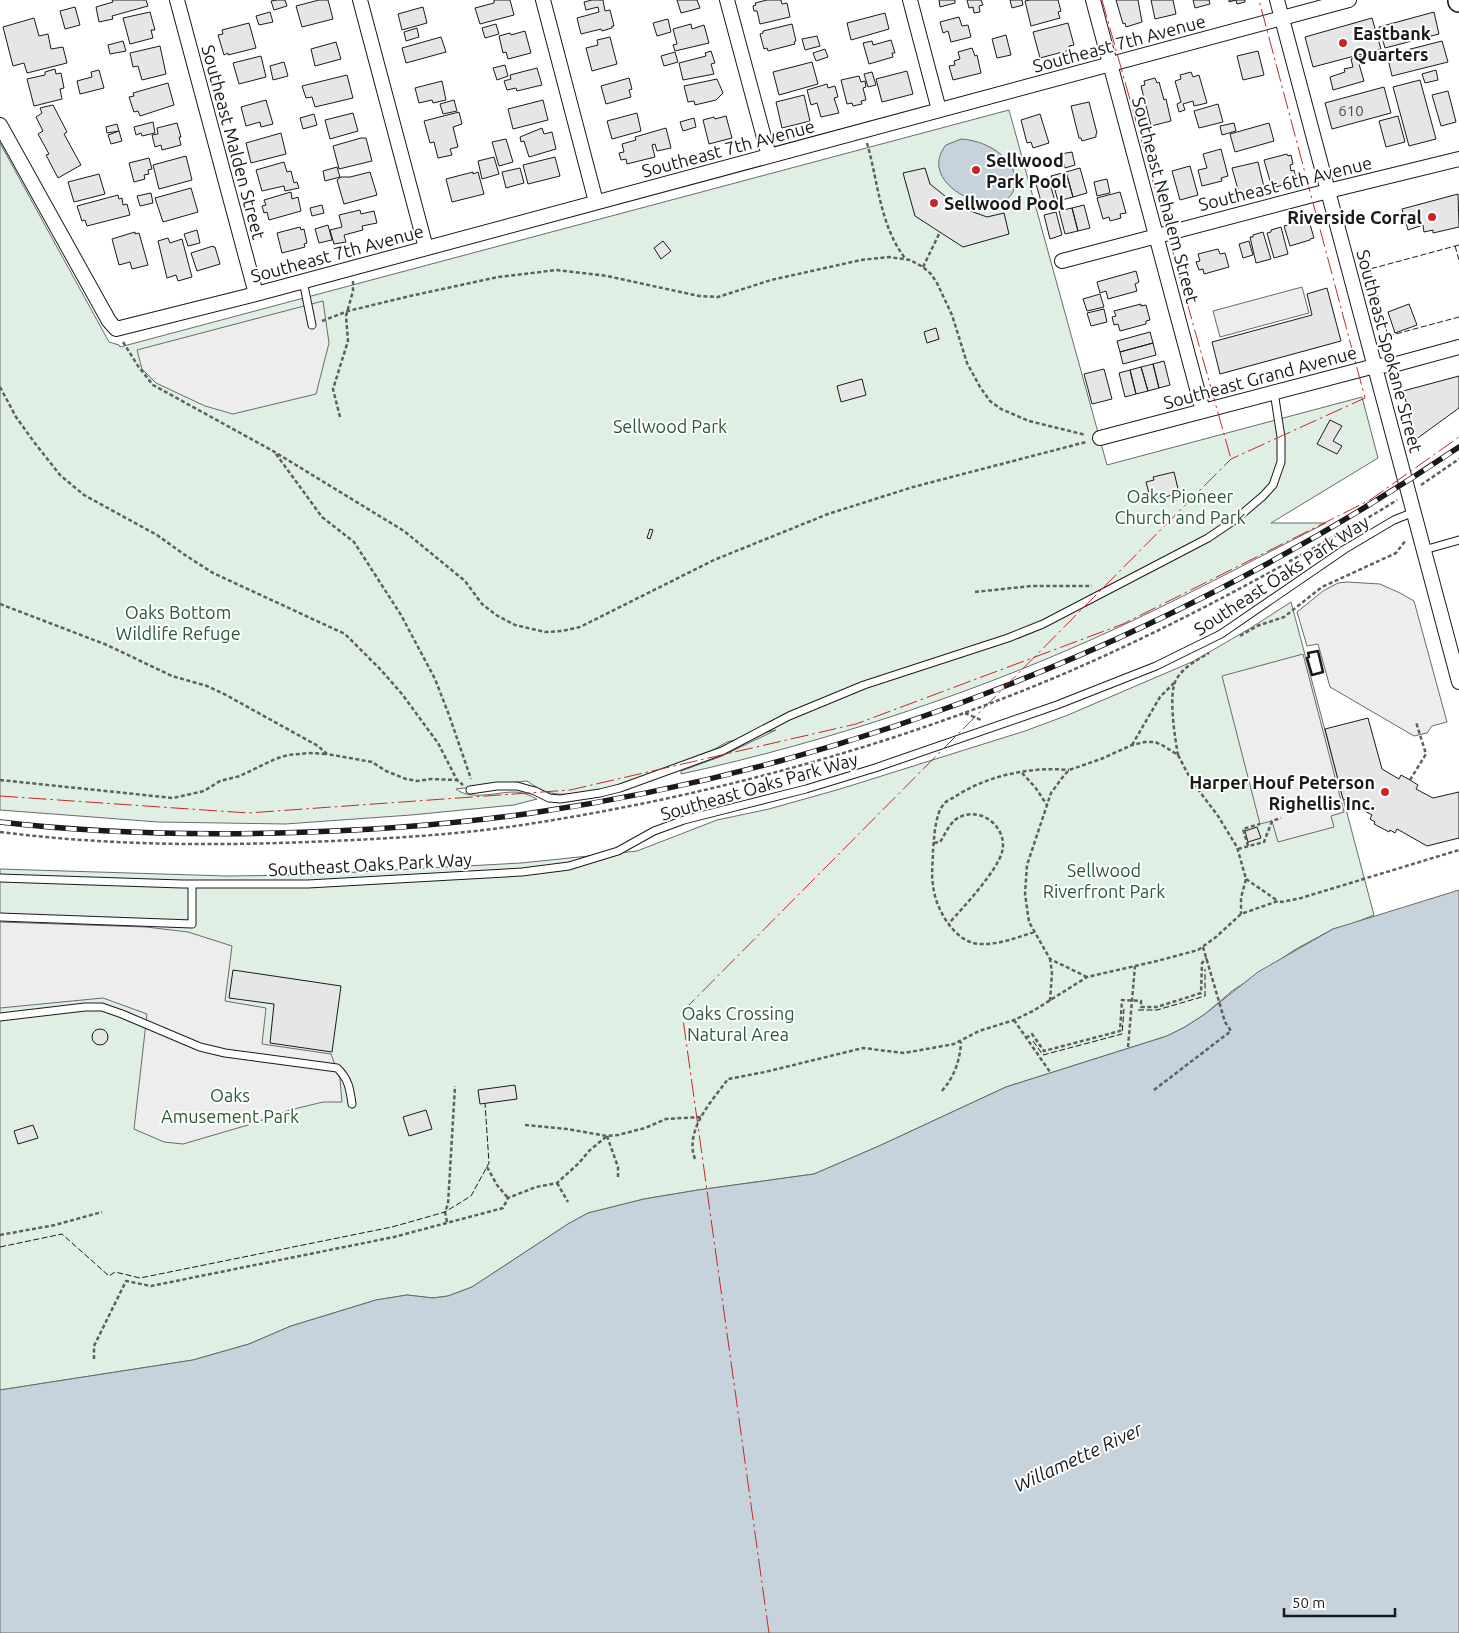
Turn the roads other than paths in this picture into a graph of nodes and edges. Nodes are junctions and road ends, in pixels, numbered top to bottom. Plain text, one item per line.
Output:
1 (177, 0) edge
2 (360, 0) edge
3 (543, 0) edge
4 (727, 0) edge
5 (910, 0) edge
6 (1093, 0) edge
7 (1277, 0) edge
8 (1349, 0) edge
9 (1282, 18) junction
10 (1110, 64) junction
11 (939, 110) junction
12 (0, 125) edge
13 (769, 156) junction
14 (1459, 159) edge
15 (1328, 191) junction
16 (596, 202) junction
17 (1156, 235) junction
18 (426, 248) junction
19 (1062, 261) dead end
20 (302, 281) junction
21 (256, 294) junction
22 (312, 325) road end
23 (1459, 347) edge
24 (1375, 366) junction
25 (1274, 392) junction
26 (1203, 411) junction
27 (1100, 438) road end
28 (1414, 512) junction
29 (1459, 540) edge
30 (1424, 550) junction
31 (1459, 681) edge
32 (470, 790) road end
33 (0, 878) edge
34 (192, 884) junction
35 (0, 917) edge
36 (0, 1017) edge
37 (352, 1104) dead end

1 - 21 street, Southeast Malden Street
2 - 18 street
3 - 16 street
4 - 13 street
5 - 11 street
6 - 10 street, Southeast Nehalem Street
7 - 9 street, Southeast Spokane Street
8 - 9 street, Southeast 7th Avenue
9 - 10 street, Southeast 7th Avenue
9 - 15 street, Southeast Spokane Street
10 - 11 street, Southeast 7th Avenue
10 - 17 street, Southeast Nehalem Street
11 - 13 street, Southeast 7th Avenue
12 - 21 street, Southeast 7th Avenue
13 - 16 street, Southeast 7th Avenue
14 - 15 street, Southeast 6th Avenue
15 - 17 street, Southeast 6th Avenue
15 - 24 street, Southeast Spokane Street
16 - 18 street, Southeast 7th Avenue
17 - 19 street, Southeast 6th Avenue
17 - 26 street, Southeast Nehalem Street
18 - 20 street, Southeast 7th Avenue
20 - 21 street, Southeast 7th Avenue
20 - 22 lane
23 - 24 street, Southeast Grand Avenue
24 - 25 street, Southeast Grand Avenue
24 - 28 street, Southeast Spokane Street
25 - 26 street, Southeast Grand Avenue
25 - 32 lane
26 - 27 street, Southeast Grand Avenue
28 - 30 street, Southeast Spokane Street
28 - 34 lane, Southeast Oaks Park Way
29 - 30 lane
30 - 31 street, Southeast Spokane Street
33 - 34 lane, Southeast Oaks Park Way
34 - 35 lane
36 - 37 lane

